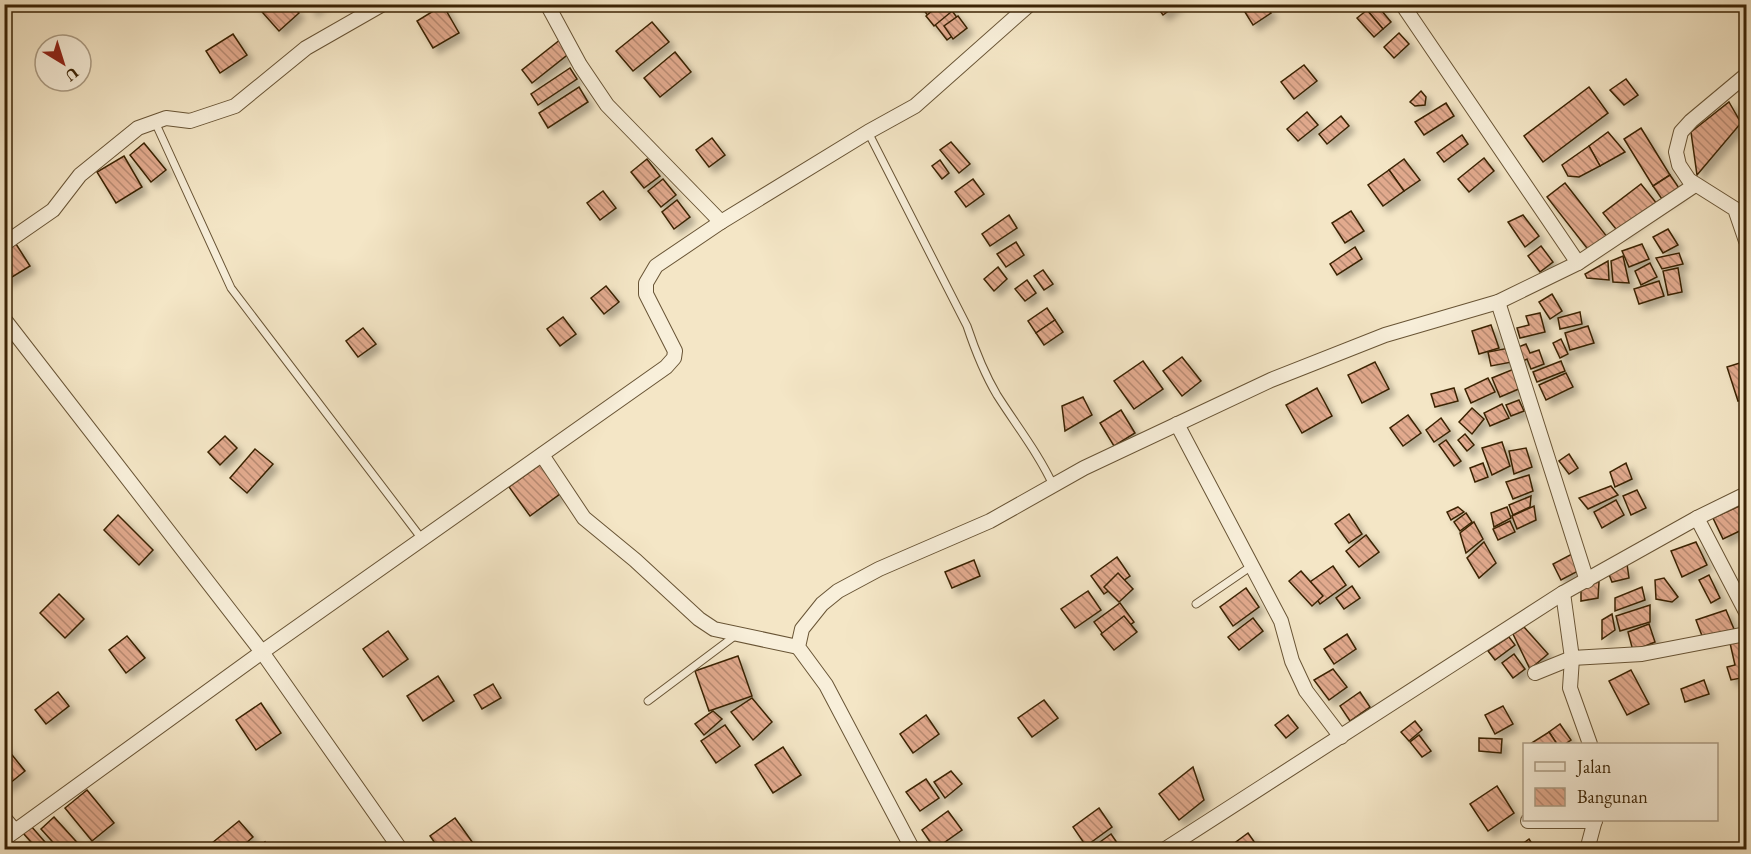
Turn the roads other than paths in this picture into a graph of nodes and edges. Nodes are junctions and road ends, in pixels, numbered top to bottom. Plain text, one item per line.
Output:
1 (383, 4) edge
2 (547, 4) edge
3 (1030, 4) edge
4 (1402, 4) edge
5 (1746, 75) edge
6 (155, 122) junction
7 (868, 132) junction
8 (1695, 185) junction
9 (721, 222) junction
10 (1744, 226) edge
11 (1746, 241) edge
12 (4, 244) edge
13 (1578, 264) junction
14 (1498, 302) junction
15 (4, 319) edge
16 (1177, 423) junction
17 (542, 455) junction
18 (1054, 487) junction
19 (1746, 494) edge
20 (1697, 518) junction
21 (422, 539) junction
22 (1253, 565) junction
23 (1587, 581) junction
24 (1563, 593) junction
25 (1196, 604) dead end
26 (1746, 612) edge
27 (1746, 634) edge
28 (736, 635) junction
29 (798, 646) junction
30 (262, 652) junction
31 (1572, 658) junction
32 (1535, 673) dead end
33 (648, 700) dead end
34 (1341, 737) junction
35 (1590, 743) edge
36 (4, 818) edge
37 (1595, 821) edge
38 (10, 835) edge
39 (401, 849) edge
40 (913, 849) edge
41 (1164, 849) edge
42 (1587, 849) edge

1 - 6 street
2 - 9 street
3 - 7 street
4 - 13 street
5 - 8 street
6 - 12 street
6 - 21 lane
7 - 9 street
7 - 18 lane
8 - 10 street
8 - 13 street
9 - 17 street
10 - 11 street
13 - 14 street
14 - 16 street
14 - 23 street
15 - 30 street
16 - 18 street
16 - 22 street
17 - 21 street
17 - 28 street
18 - 29 street
19 - 20 street
20 - 23 street
20 - 26 street
21 - 30 street
22 - 25 lane
22 - 34 street
23 - 24 street
24 - 31 street
24 - 34 street
27 - 31 street
28 - 29 street
28 - 33 lane
29 - 40 street
30 - 38 street
30 - 39 street
31 - 32 street
31 - 35 street
34 - 41 street
36 - 38 street
37 - 42 street

